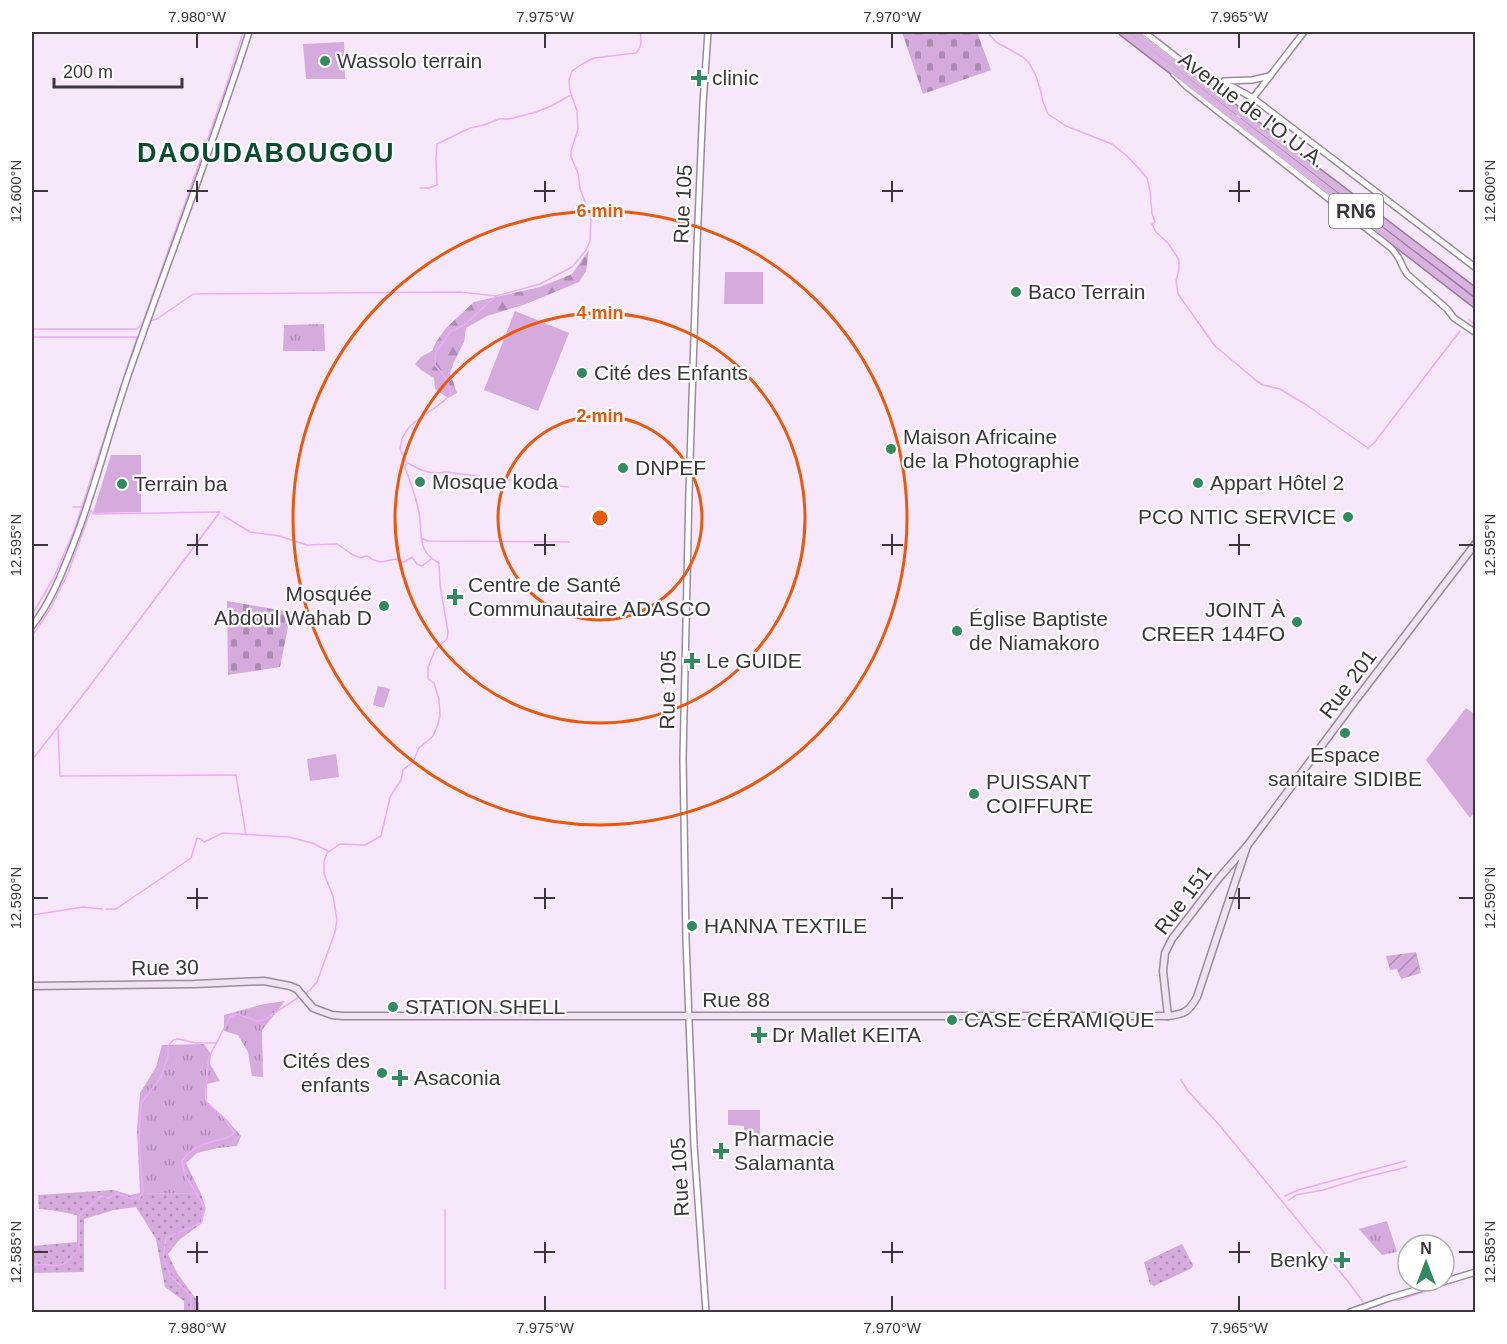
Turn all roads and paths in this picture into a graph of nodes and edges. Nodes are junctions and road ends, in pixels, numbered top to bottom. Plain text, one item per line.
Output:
1 (249, 32) edge
2 (708, 32) edge
3 (1122, 32) edge
4 (1134, 32) edge
5 (1144, 32) edge
6 (1304, 32) edge
7 (1167, 65) junction
8 (1270, 76) junction
9 (1220, 81) junction
10 (1253, 98) junction
11 (1239, 116) junction
12 (1476, 268) edge
13 (1476, 293) edge
14 (1476, 304) edge
15 (1476, 333) edge
16 (1476, 543) edge
17 (32, 626) edge
18 (1247, 846) junction
19 (32, 986) edge
20 (308, 1003) joint
21 (689, 1016) junction
22 (1168, 1016) junction
23 (1476, 1272) edge
24 (706, 1312) edge
25 (1350, 1312) edge

1 - 17 street
2 - 21 street, Rue 105
3 - 7 highway, Avenue de l'O.U.A. / RN6
4 - 11 highway, Avenue de l'O.U.A. / RN6
5 - 9 street, Avenue de l'O.U.A.
6 - 8 street
7 - 11 highway, Avenue de l'O.U.A. / RN6
7 - 15 street, Avenue de l'O.U.A.
8 - 9 street
8 - 10 street
9 - 10 street, Avenue de l'O.U.A.
10 - 11 street
10 - 12 street, Avenue de l'O.U.A.
11 - 13 highway, Avenue de l'O.U.A. / RN6
11 - 14 highway, Avenue de l'O.U.A. / RN6
16 - 18 main road, Rue 201
18 - 22 main road
18 - 22 main road, Rue 151
19 - 20 main road, Rue 30
20 - 21 main road, Rue 88
21 - 22 main road, Rue 88
21 - 24 street, Rue 105
23 - 25 street

